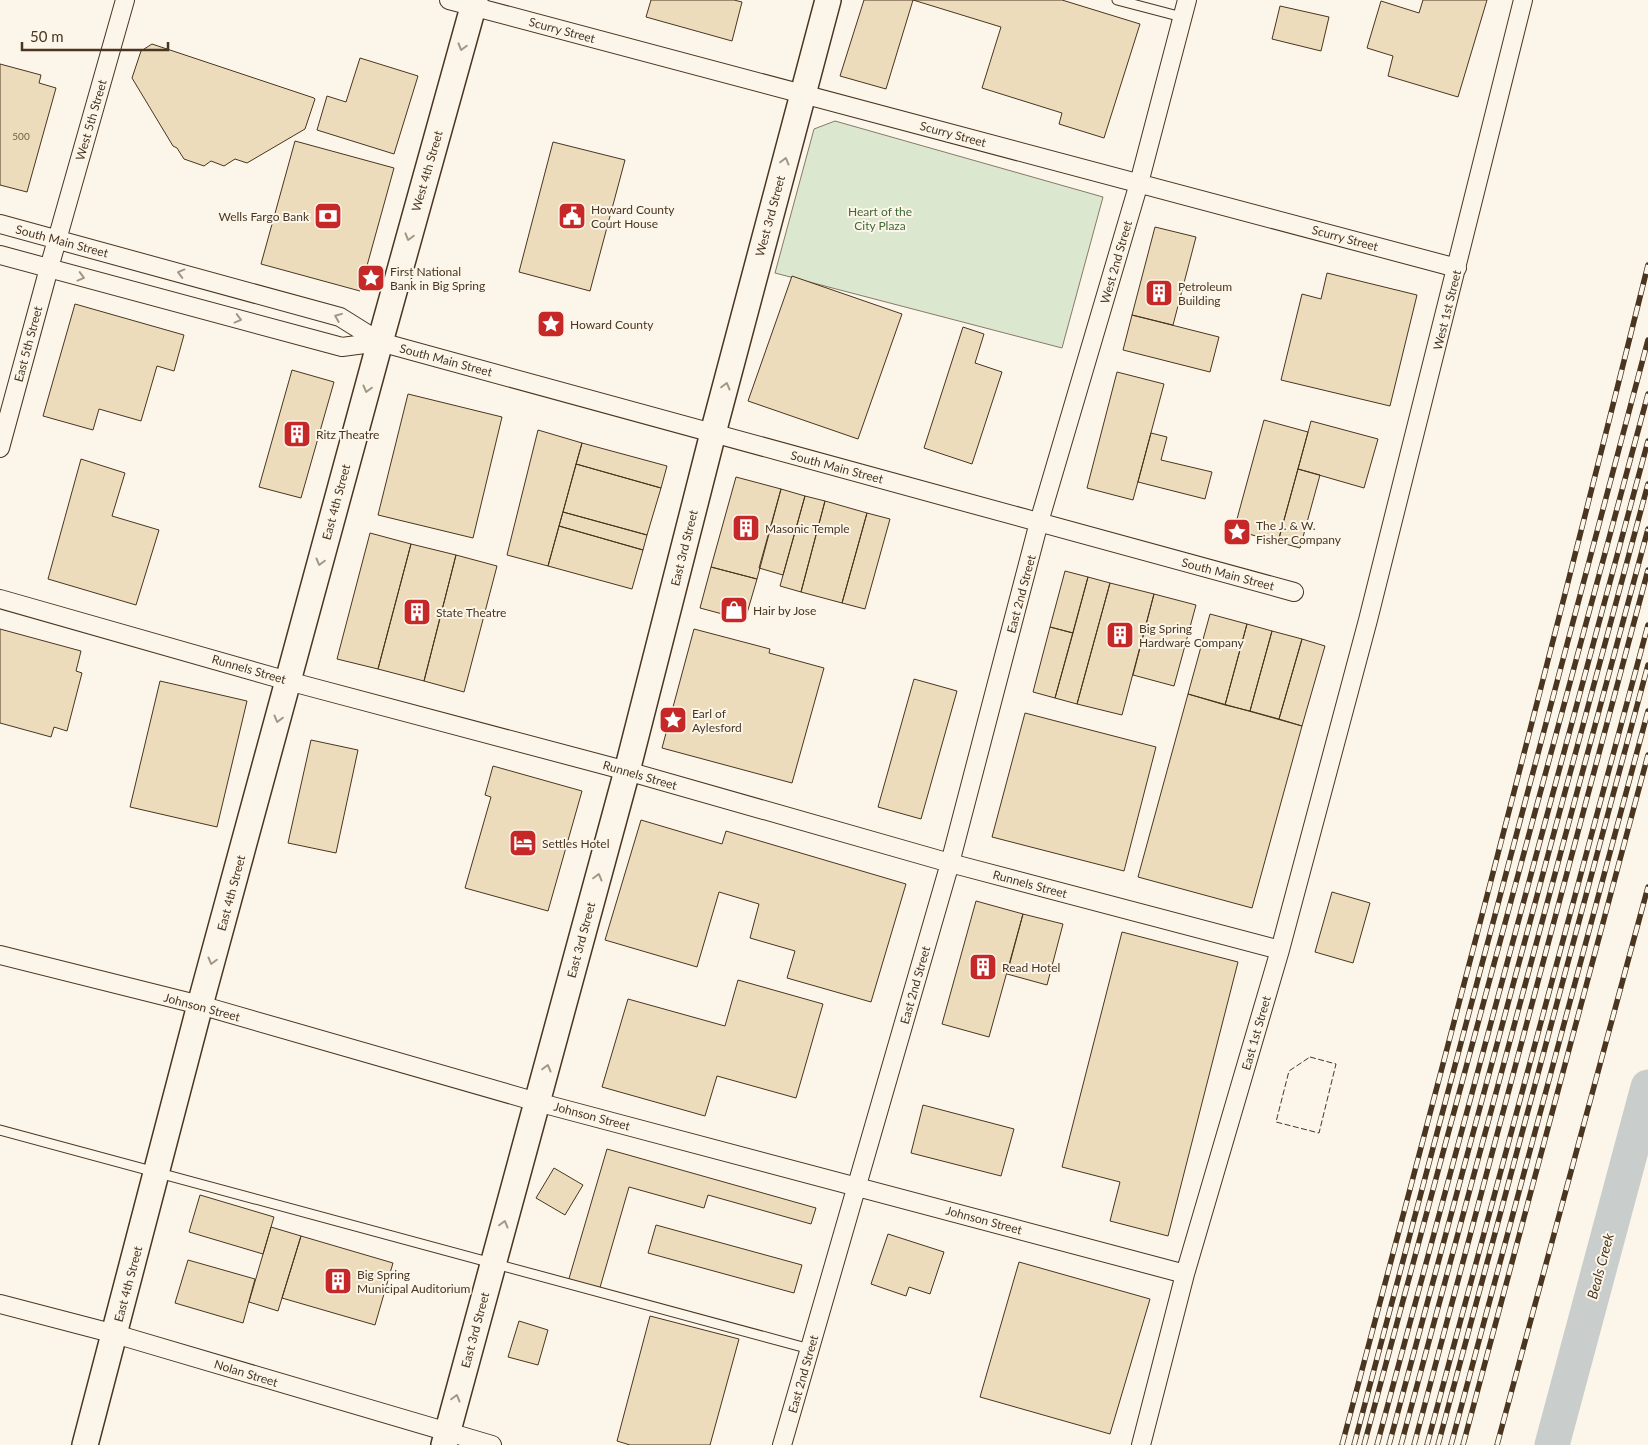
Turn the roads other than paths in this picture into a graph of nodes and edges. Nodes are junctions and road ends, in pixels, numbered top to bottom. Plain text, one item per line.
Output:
1 (125, 0) edge
2 (449, 0) edge
3 (828, 0) edge
4 (1117, 0) edge
5 (1187, 0) edge
6 (1523, 0) edge
7 (474, 3) edge
8 (1182, 17) junction
9 (802, 94) junction
10 (1140, 183) junction
11 (0, 224) edge
12 (57, 239) junction
13 (0, 255) edge
14 (49, 268) junction
15 (1457, 268) junction
16 (380, 342) junction
17 (713, 433) junction
18 (0, 448) edge
19 (1039, 522) junction
20 (1294, 592) dead end
21 (0, 599) edge
22 (1368, 620) joint
23 (288, 681) junction
24 (627, 771) junction
25 (950, 863) junction
26 (1280, 950) junction
27 (0, 955) edge
28 (200, 1005) junction
29 (537, 1102) junction
30 (0, 1130) edge
31 (157, 1172) junction
32 (857, 1186) junction
33 (493, 1263) junction
34 (1185, 1274) junction
35 (0, 1304) edge
36 (115, 1334) junction
37 (810, 1349) junction
38 (445, 1439) edge
39 (85, 1445) edge
40 (492, 1445) edge
41 (782, 1445) edge
42 (1141, 1445) edge

1 - 12 street, West 5th Street
2 - 7 street, Scurry Street
3 - 9 main road, West 3rd Street
4 - 8 lane
5 - 8 street, West 2nd Street
6 - 15 street, West 1st Street
7 - 9 street, Scurry Street
7 -> 16 main road, West 4th Street
8 - 10 street, West 2nd Street
9 - 10 street, Scurry Street
17 -> 9 main road, West 3rd Street
10 - 15 street, Scurry Street
10 - 19 street, West 2nd Street
11 - 12 street, South Main Street
12 - 14 street, East 5th Street
16 -> 12 street, South Main Street
13 - 14 street, South Main Street
14 -> 16 street, South Main Street
14 - 18 street, East 5th Street
15 - 22 street, West 1st Street
16 - 17 street, South Main Street
16 -> 23 main road, East 4th Street
17 - 19 street, South Main Street
17 - 24 main road, East 3rd Street
19 - 20 street, South Main Street
19 - 25 street, East 2nd Street
21 - 23 street, Runnels Street
22 - 26 street, East 1st Street
23 - 24 street, Runnels Street
23 -> 28 main road, East 4th Street
24 - 25 street, Runnels Street
29 -> 24 main road, East 3rd Street
25 - 26 street, Runnels Street
25 - 32 street, East 2nd Street
26 - 34 street, East 1st Street
27 - 28 street, Johnson Street
28 - 29 street, Johnson Street
28 - 31 main road, East 4th Street
29 - 32 street, Johnson Street
33 -> 29 main road, East 3rd Street
30 - 31 lane
31 - 33 lane
31 - 36 main road, East 4th Street
32 - 34 street, Johnson Street
32 - 37 street, East 2nd Street
33 - 37 lane
38 -> 33 main road, East 3rd Street
34 - 42 street, East 1st Street
35 - 36 street, Nolan Street
36 - 38 street, Nolan Street
36 - 39 main road, East 4th Street
37 - 41 street, East 2nd Street
38 - 40 street, Nolan Street

